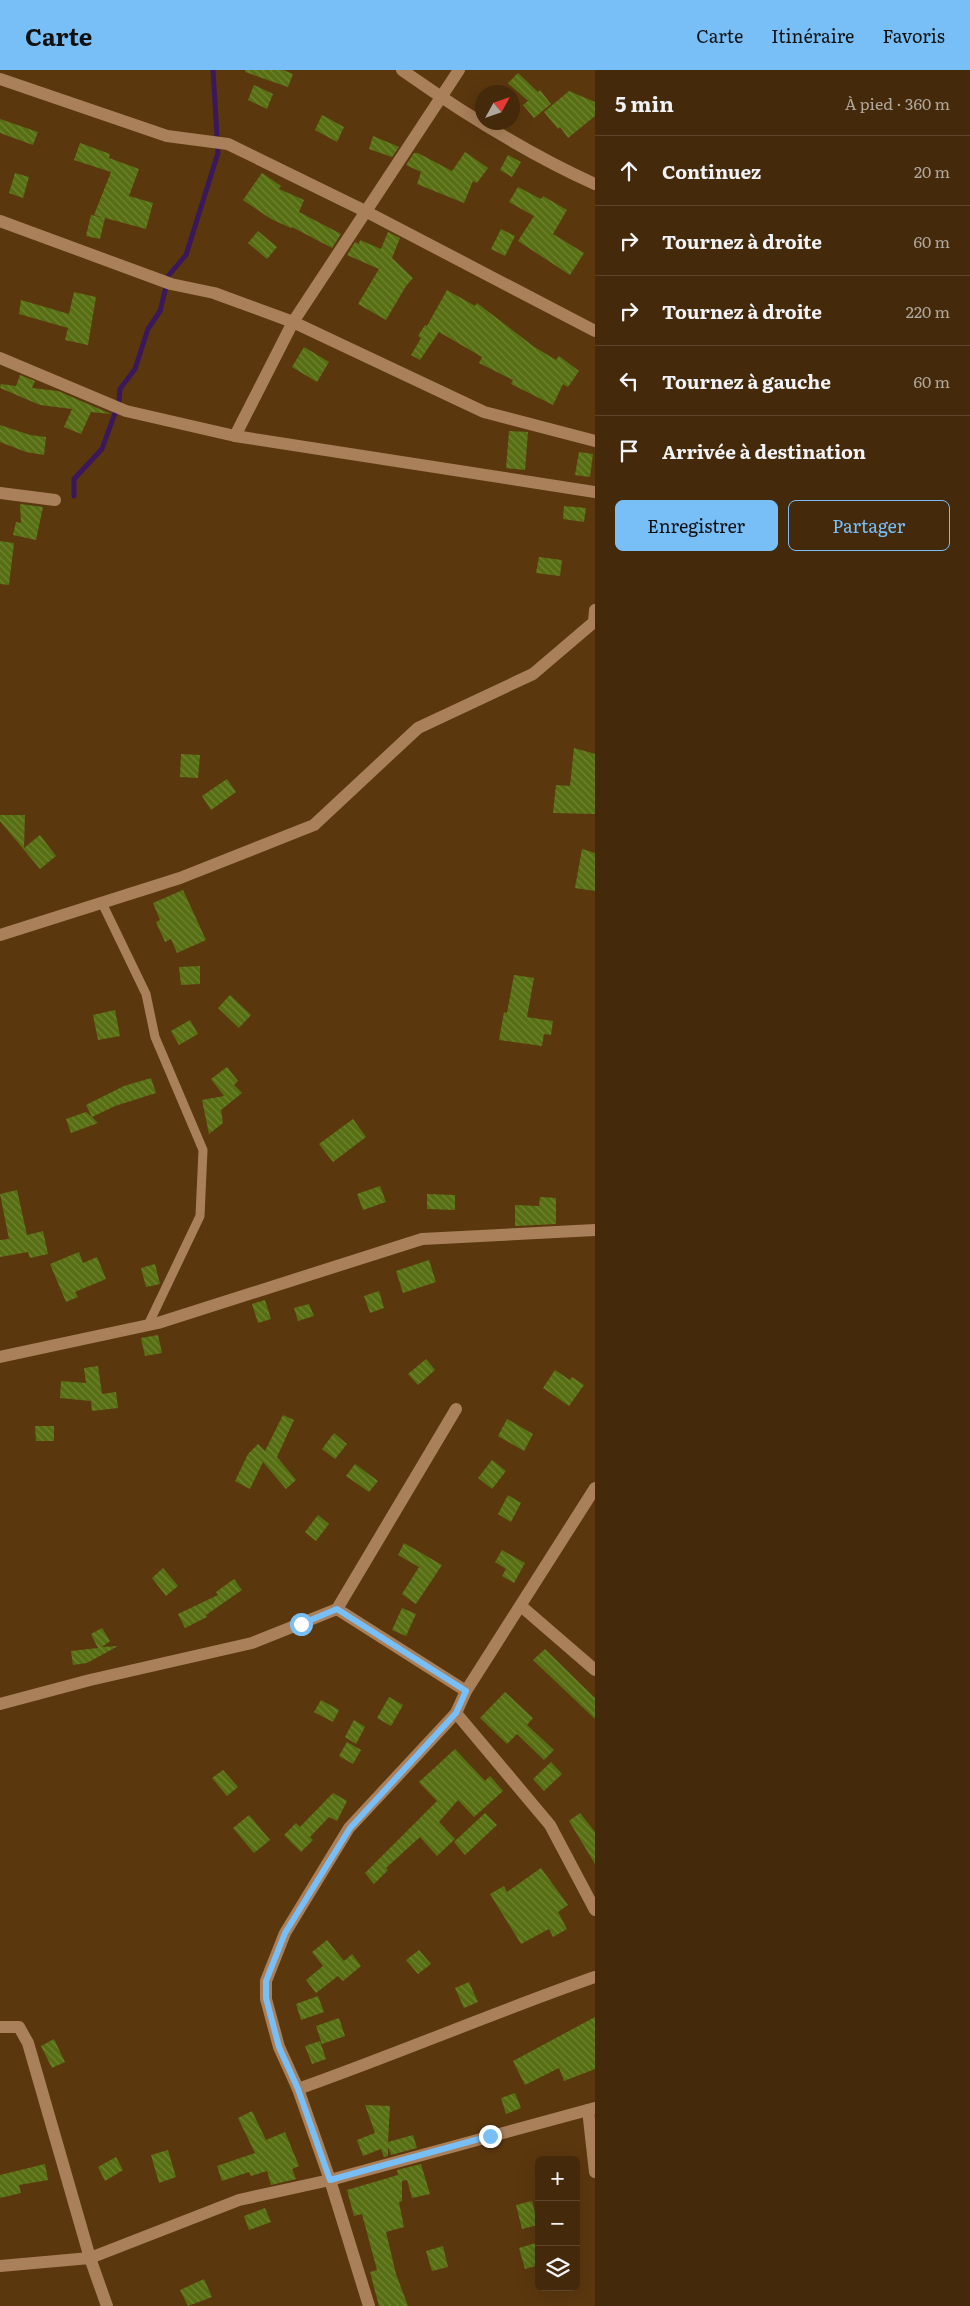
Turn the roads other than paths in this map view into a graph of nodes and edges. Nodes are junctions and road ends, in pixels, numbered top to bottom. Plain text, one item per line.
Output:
1 (402, 70) edge
2 (459, 70) edge
3 (0, 79) edge
4 (442, 99) junction
5 (595, 184) edge
6 (365, 211) junction
7 (0, 221) edge
8 (293, 322) junction
9 (595, 331) edge
10 (0, 358) edge
11 (235, 436) junction
12 (595, 441) edge
13 (595, 492) edge
14 (0, 493) edge
15 (55, 500) dead end
16 (595, 618) edge
17 (102, 903) junction
18 (0, 935) edge
19 (595, 1230) edge
20 (148, 1325) junction
21 (0, 1357) edge
22 (456, 1409) dead end
23 (595, 1489) edge
24 (521, 1606) junction
25 (337, 1609) junction
26 (595, 1670) edge
27 (466, 1691) junction
28 (0, 1704) edge
29 (456, 1713) junction
30 (595, 1910) edge
31 (595, 1977) edge
32 (0, 2026) edge
33 (298, 2089) junction
34 (591, 2109) edge
35 (595, 2172) edge
36 (330, 2180) junction
37 (90, 2258) junction
38 (0, 2266) edge
39 (107, 2306) edge
40 (369, 2306) edge

1 - 4 street
2 - 4 street
3 - 6 street
4 - 5 street
4 - 6 street
6 - 8 street
6 - 9 street
7 - 8 street
8 - 11 street
8 - 12 street
10 - 11 street
11 - 13 street
14 - 15 street
16 - 17 street
17 - 18 street
17 - 20 lane
19 - 20 street
20 - 21 street
22 - 25 street
23 - 24 street
24 - 26 street
24 - 27 street
25 - 27 street
25 - 28 street
27 - 29 street
29 - 30 street
29 - 33 street
31 - 33 street
32 - 37 street
33 - 36 street
34 - 35 street
34 - 36 street
36 - 37 street
36 - 40 street
37 - 38 street
37 - 39 street

